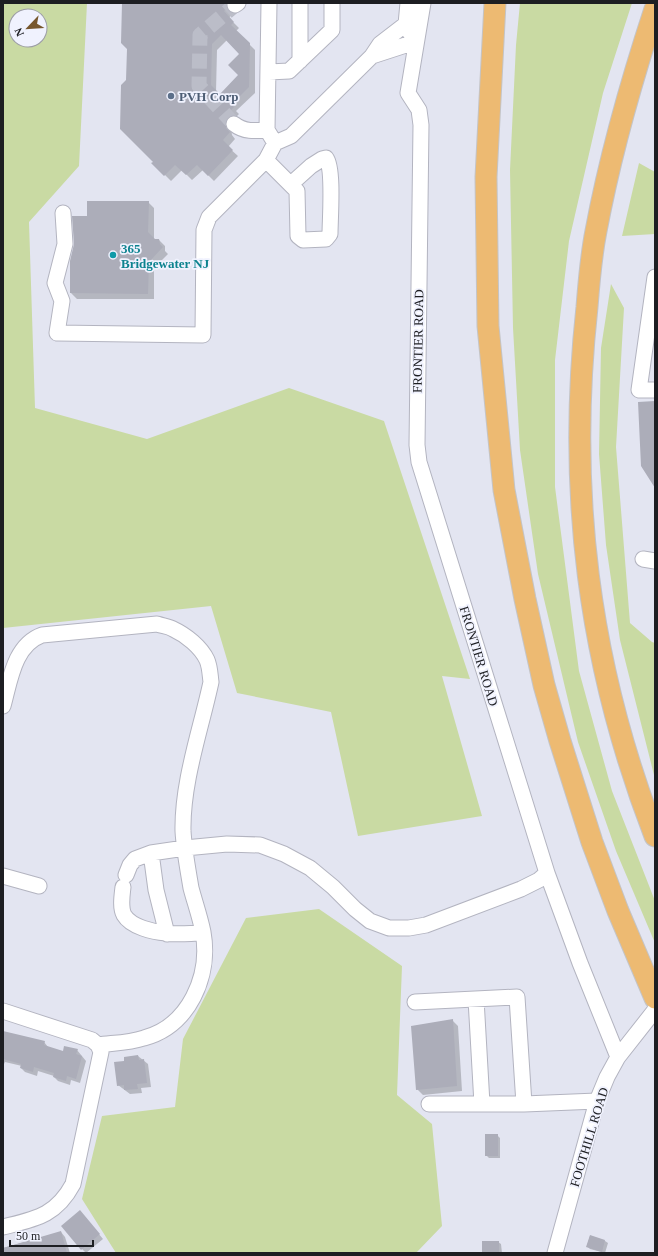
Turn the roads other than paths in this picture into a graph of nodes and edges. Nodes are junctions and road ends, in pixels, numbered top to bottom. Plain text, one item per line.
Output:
1 (269, 3) edge
2 (300, 3) edge
3 (332, 3) edge
4 (408, 3) edge
5 (423, 3) edge
6 (495, 3) edge
7 (655, 9) edge
8 (406, 24) junction
9 (415, 42) junction
10 (372, 56) junction
11 (300, 61) junction
12 (269, 72) junction
13 (234, 124) tunnel mouth
14 (267, 130) junction
15 (275, 143) junction
16 (266, 160) junction
17 (291, 184) junction
18 (63, 213) dead end
19 (655, 277) edge
20 (655, 390) edge
21 (3, 706) edge
22 (655, 836) edge
23 (185, 848) junction
24 (151, 853) junction
25 (547, 873) junction
26 (3, 876) edge
27 (39, 886) dead end
28 (203, 933) junction
29 (167, 934) junction
30 (655, 998) edge
31 (476, 1000) junction
32 (415, 1002) dead end
33 (655, 1010) edge
34 (3, 1011) edge
35 (98, 1045) junction
36 (618, 1057) junction
37 (598, 1101) junction
38 (429, 1104) dead end
39 (482, 1104) junction
40 (524, 1104) junction
41 (3, 1227) edge
42 (555, 1253) edge

1 - 12 street
2 - 11 street
3 - 11 street
4 - 8 street
5 - 9 street, FRONTIER ROAD
6 - 30 highway
7 - 22 highway
8 - 9 street
8 - 10 street
9 - 10 street
9 - 25 street, FRONTIER ROAD
10 - 15 street
11 - 12 street
12 - 14 street
13 - 14 street
14 - 15 street
15 - 16 street
16 - 17 street
16 - 18 street
17 - 17 street
19 - 20 street
21 - 23 street
23 - 24 street
23 - 25 street
23 - 28 street
24 - 29 street
24 - 29 street
25 - 36 street, FRONTIER ROAD
26 - 27 street
28 - 29 street
28 - 35 street
31 - 32 street
31 - 39 street
31 - 40 street
33 - 36 street, FOOTHILL ROAD
34 - 35 street
35 - 41 street
36 - 37 street, FOOTHILL ROAD
37 - 40 street
37 - 42 street, FOOTHILL ROAD
38 - 39 street
39 - 40 street

